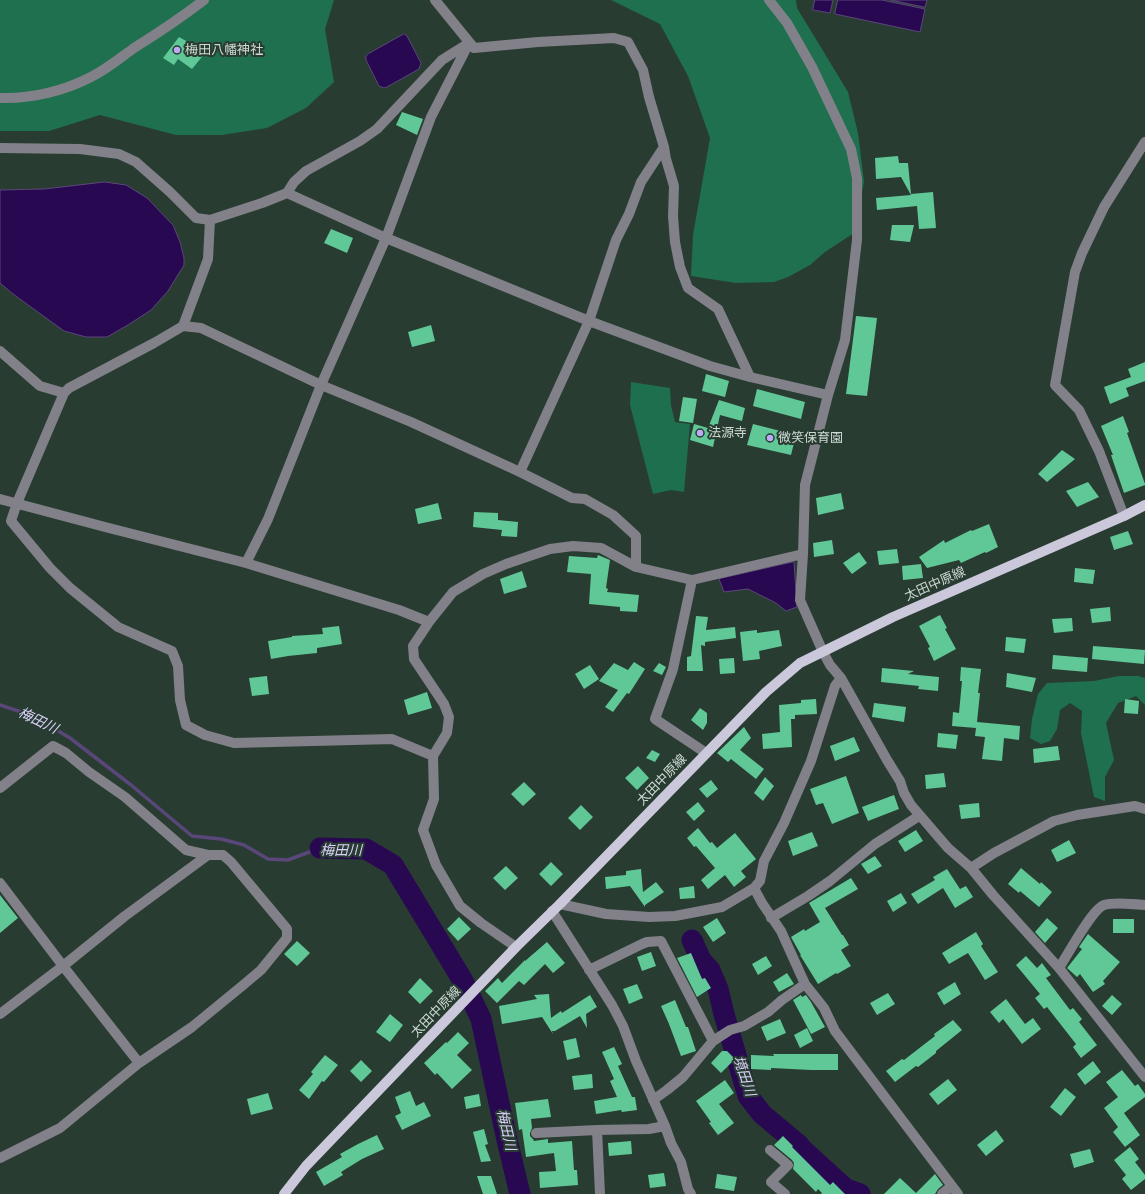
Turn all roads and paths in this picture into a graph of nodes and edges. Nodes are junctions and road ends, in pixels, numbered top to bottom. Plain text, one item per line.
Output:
1 (204, 0) edge
2 (435, 0) edge
3 (769, 0) edge
4 (469, 43) junction
5 (0, 98) edge
6 (1145, 142) edge
7 (0, 148) edge
8 (664, 148) junction
9 (287, 193) junction
10 (210, 220) junction
11 (386, 238) junction
12 (589, 321) junction
13 (184, 326) junction
14 (0, 351) edge
15 (750, 377) junction
16 (321, 385) junction
17 (64, 393) junction
18 (828, 395) junction
19 (520, 472) junction
20 (0, 499) edge
21 (17, 503) junction
22 (1145, 505) edge
23 (1124, 516) junction
24 (803, 554) junction
25 (246, 563) junction
26 (636, 567) junction
27 (692, 580) junction
28 (429, 622) junction
29 (823, 652) junction
30 (841, 678) junction
31 (706, 753) junction
32 (434, 756) junction
33 (0, 788) edge
34 (1145, 809) edge
35 (919, 816) junction
36 (208, 855) junction
37 (972, 868) junction
38 (0, 883) edge
39 (754, 888) junction
40 (560, 904) junction
41 (1145, 905) edge
42 (552, 911) junction
43 (771, 918) junction
44 (516, 947) junction
45 (63, 966) junction
46 (1059, 968) junction
47 (589, 970) junction
48 (805, 984) junction
49 (0, 1014) edge
50 (713, 1041) junction
51 (139, 1064) junction
52 (1145, 1077) edge
53 (653, 1100) junction
54 (665, 1126) junction
55 (597, 1130) junction
56 (536, 1133) dead end
57 (770, 1150) dead end
58 (0, 1158) edge
59 (955, 1190) edge
60 (284, 1194) edge
61 (600, 1194) edge
62 (691, 1194) edge
63 (785, 1194) edge
64 (942, 1194) edge

1 - 5 street
2 - 4 street
3 - 18 street
4 - 8 street
4 - 9 street
4 - 11 street
6 - 23 street
7 - 10 street
8 - 12 street
8 - 15 street
9 - 10 street
9 - 11 street
10 - 13 street
11 - 12 street
11 - 16 street
12 - 15 street
12 - 19 street
13 - 16 street
13 - 17 street
14 - 17 street
15 - 18 street
16 - 19 street
16 - 25 street
17 - 21 street
18 - 24 street
19 - 26 street
20 - 21 street
21 - 25 street
21 - 32 street
22 - 23 main road, 太田中原線
23 - 29 main road, 太田中原線
24 - 27 street
24 - 29 street
25 - 28 street
26 - 27 street
26 - 28 street
27 - 31 street
28 - 32 street
29 - 30 street
29 - 31 main road, 太田中原線
30 - 35 street
30 - 39 street
31 - 40 main road, 太田中原線
32 - 44 street
33 - 36 street
34 - 37 street
35 - 37 street
35 - 43 street
36 - 45 street
36 - 51 street
37 - 46 street
38 - 45 street
39 - 40 street
39 - 43 street
40 - 42 main road, 太田中原線
41 - 46 street
42 - 44 main road, 太田中原線
42 - 47 street
43 - 48 street
44 - 60 main road, 太田中原線
45 - 49 street
45 - 51 street
46 - 52 street
47 - 50 street
47 - 53 street
48 - 50 street
48 - 59 street
50 - 53 street
51 - 58 street
53 - 54 street
54 - 55 street
54 - 62 street
55 - 56 street
55 - 61 street
57 - 63 street
59 - 64 street

